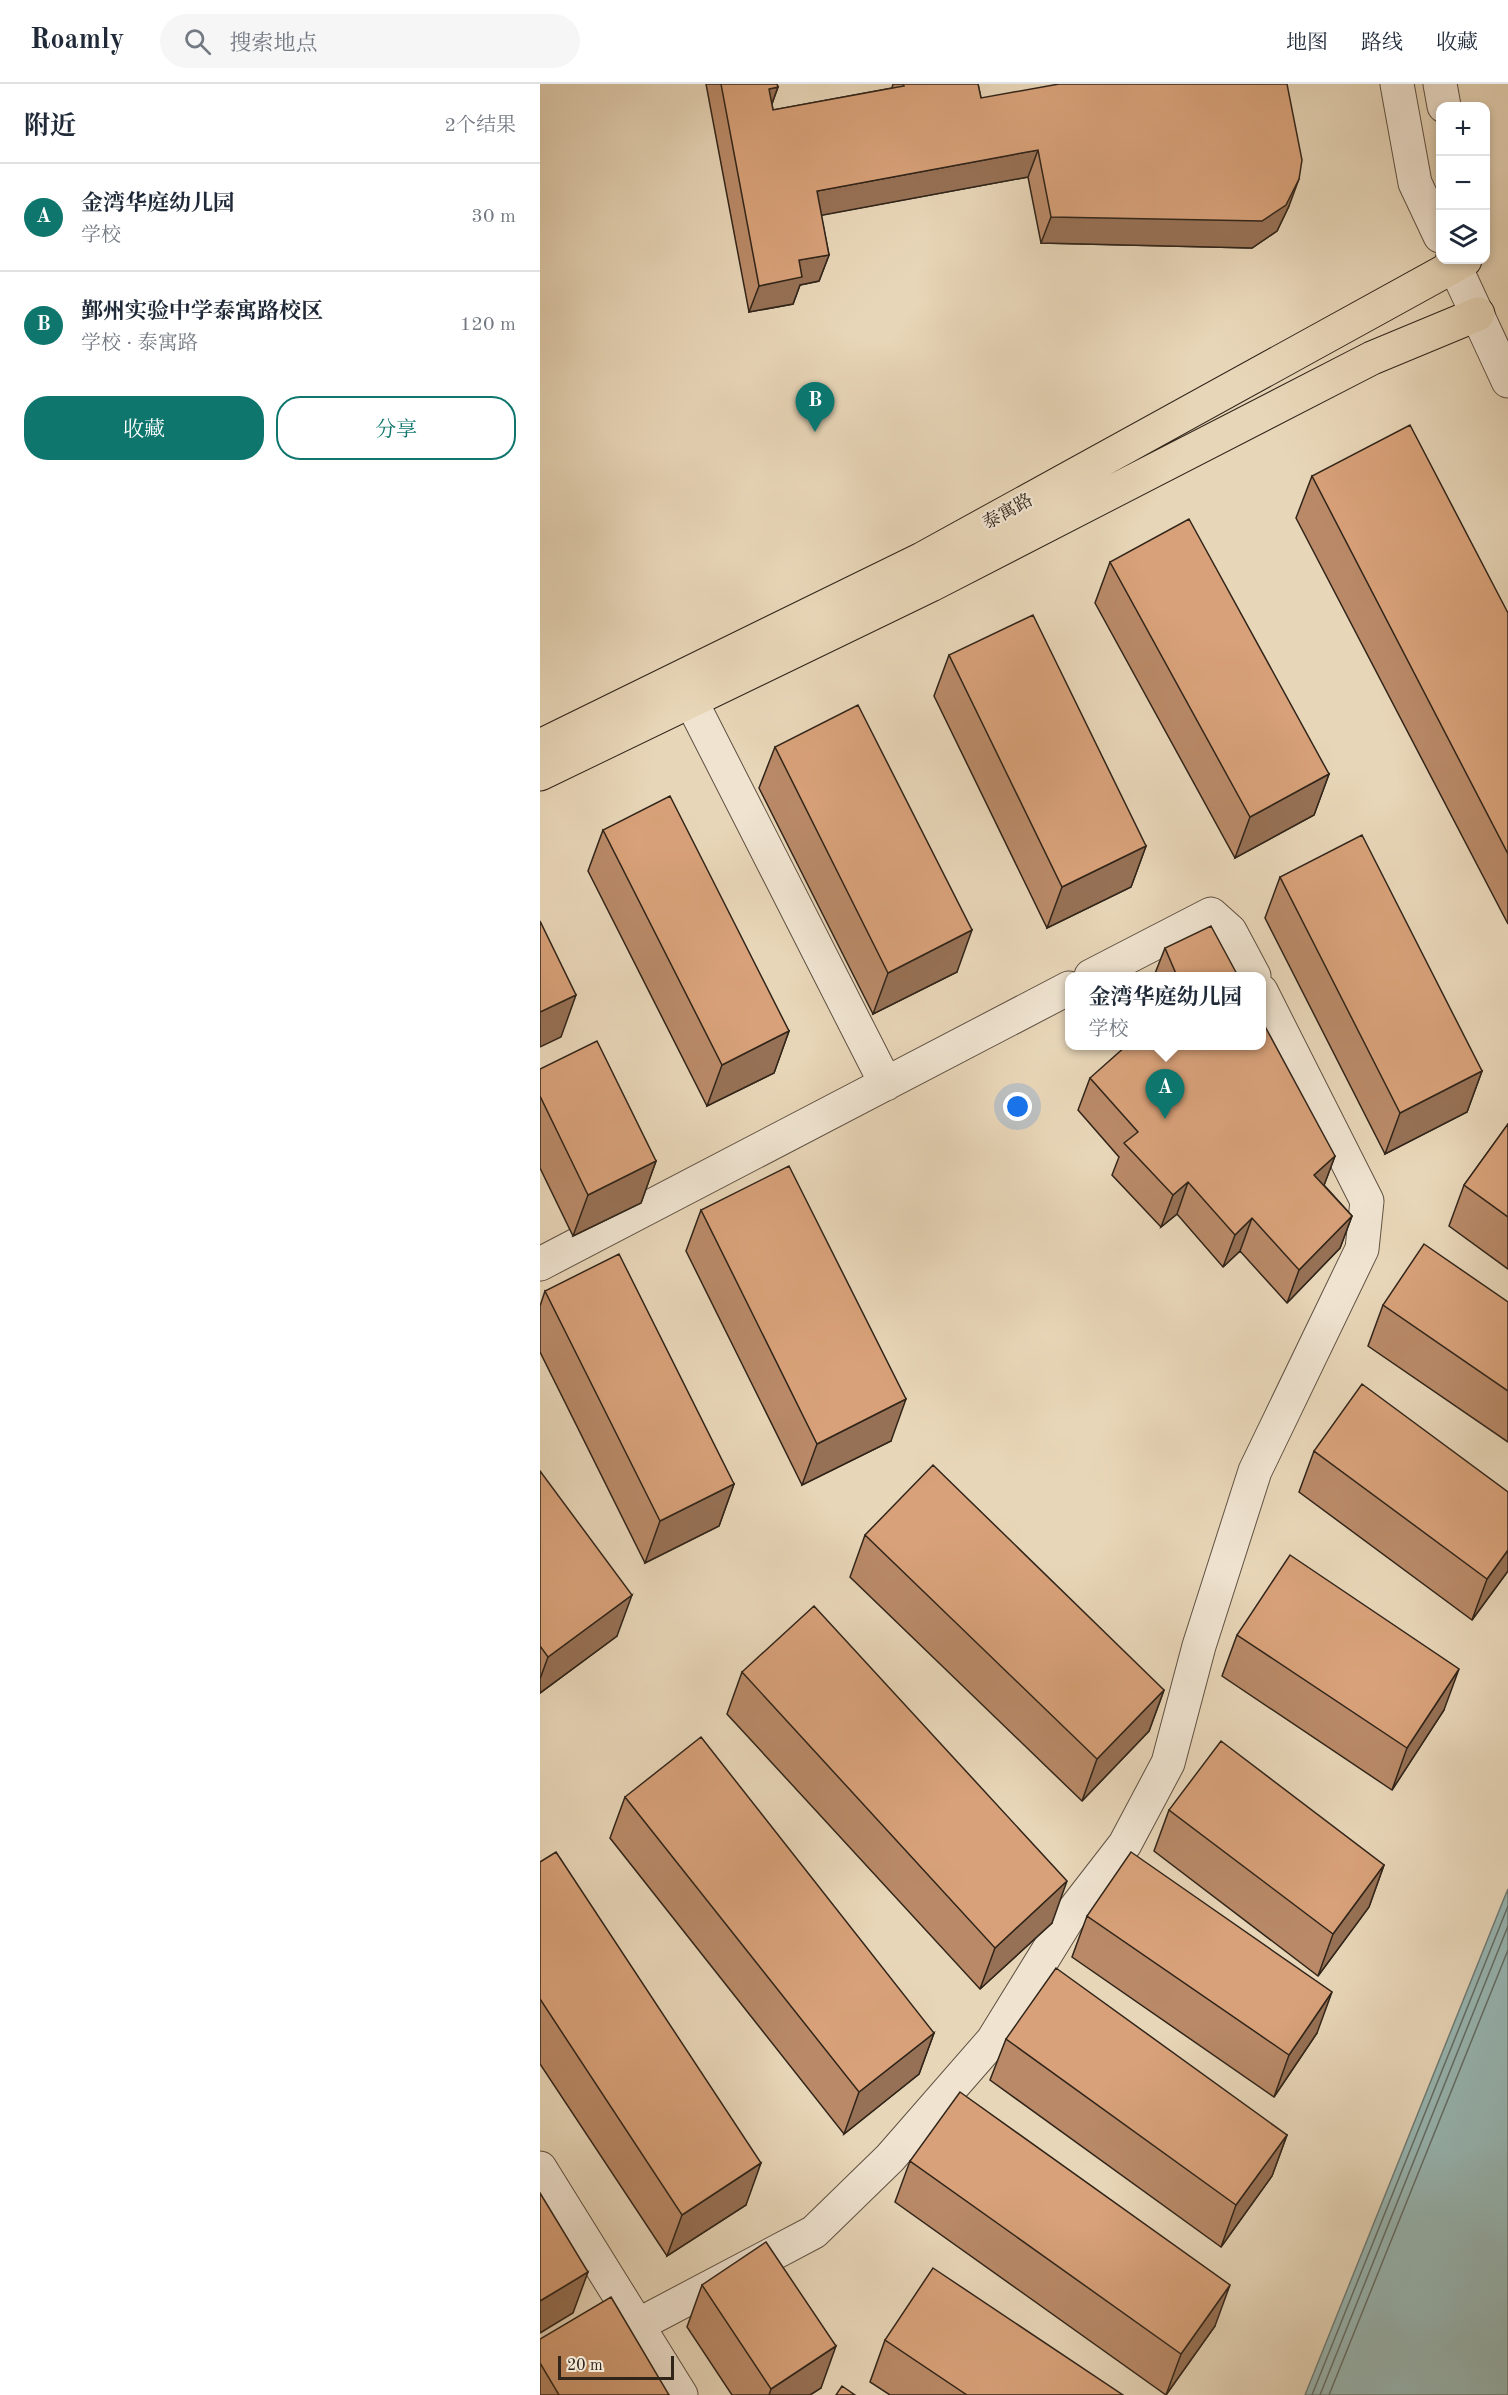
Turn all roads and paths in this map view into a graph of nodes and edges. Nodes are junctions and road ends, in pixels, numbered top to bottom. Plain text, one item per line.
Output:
1 (1397, 84) edge
2 (1440, 84) edge
3 (1443, 102) edge
4 (1436, 228) edge
5 (1455, 264) edge
6 (1461, 264) edge
7 (1478, 314) junction
8 (1508, 381) edge
9 (691, 701) junction
10 (540, 746) edge
11 (540, 774) edge
12 (1099, 972) edge
13 (1252, 972) edge
14 (1065, 990) edge
15 (1266, 1001) edge
16 (886, 1084) junction
17 (540, 1264) edge
18 (540, 2168) edge
19 (638, 2325) junction
20 (681, 2395) edge

1 - 4 street
2 - 3 street
5 - 10 main road, 泰寓路
6 - 7 street
7 - 8 street
7 - 9 main road, 泰寓路
9 - 11 main road, 泰寓路
9 - 16 street
12 - 13 street
14 - 16 street
15 - 19 street
16 - 17 street
18 - 19 street
19 - 20 street

